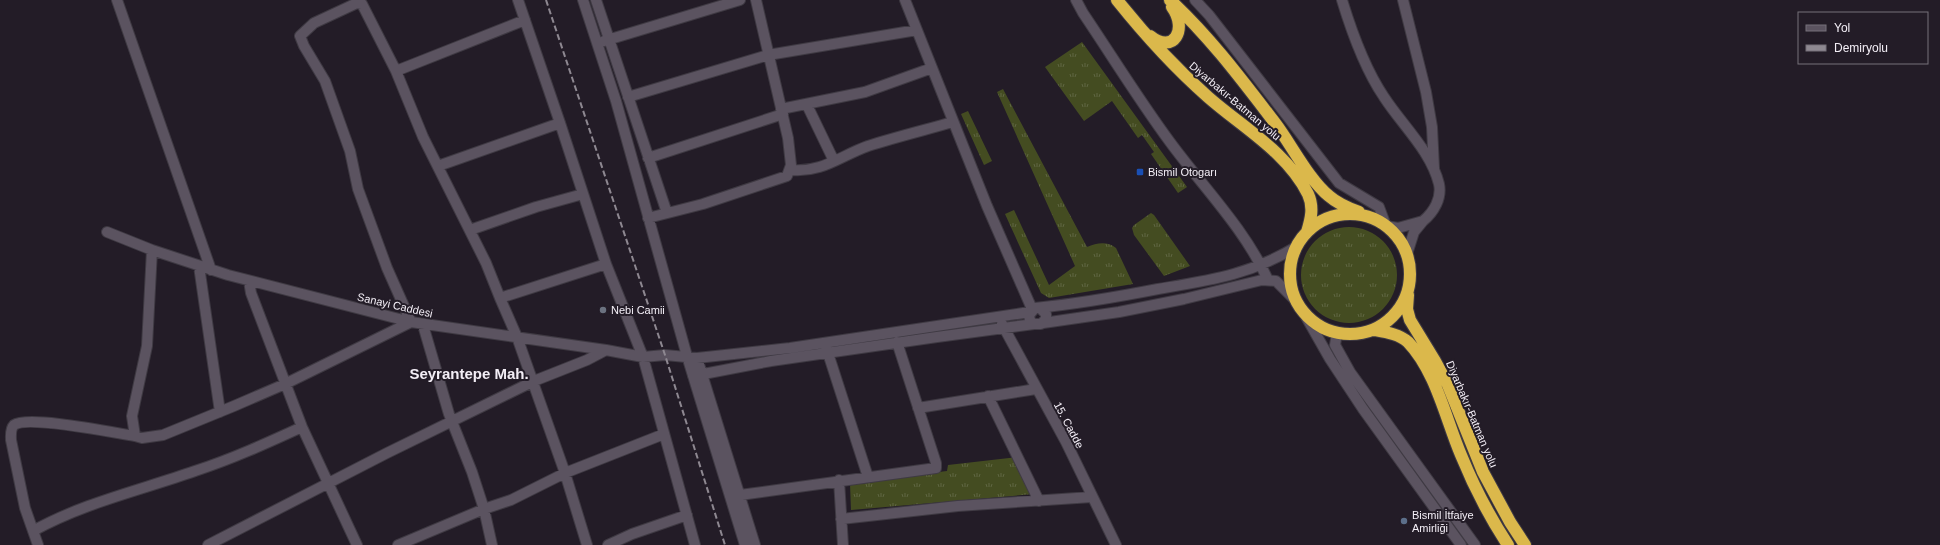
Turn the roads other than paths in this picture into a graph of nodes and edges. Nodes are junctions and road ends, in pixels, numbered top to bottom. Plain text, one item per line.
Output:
1 (117, 0) edge
2 (518, 0) edge
3 (583, 0) edge
4 (596, 0) edge
5 (740, 0) edge
6 (756, 0) edge
7 (905, 0) edge
8 (1076, 0) edge
9 (1117, 0) edge
10 (1168, 0) edge
11 (1195, 0) edge
12 (1342, 0) edge
13 (1403, 0) edge
14 (525, 20) junction
15 (1141, 29) junction
16 (917, 30) junction
17 (609, 40) junction
18 (597, 43) junction
19 (768, 55) junction
20 (932, 68) junction
21 (396, 71) junction
22 (628, 97) junction
23 (807, 105) junction
24 (782, 112) junction
25 (953, 122) junction
26 (560, 123) junction
27 (648, 158) junction
28 (834, 161) junction
29 (438, 166) junction
30 (1434, 168) junction
31 (791, 170) junction
32 (583, 194) junction
33 (667, 214) junction
34 (648, 218) junction
35 (1371, 218) junction
36 (1423, 221) junction
37 (1386, 226) junction
38 (470, 230) junction
39 (107, 232) dead end
40 (1307, 232) junction
41 (1296, 247) junction
42 (152, 250) junction
43 (1407, 254) junction
44 (606, 264) junction
45 (1261, 265) junction
46 (199, 266) junction
47 (211, 270) junction
48 (1268, 280) junction
49 (249, 281) junction
50 (1408, 289) junction
51 (500, 298) junction
52 (1295, 300) junction
53 (1034, 310) junction
54 (1306, 315) junction
55 (998, 317) junction
56 (411, 322) junction
57 (1038, 324) junction
58 (423, 325) junction
59 (1004, 328) junction
60 (1374, 330) junction
61 (1337, 334) junction
62 (518, 337) junction
63 (897, 342) junction
64 (826, 348) junction
65 (606, 350) junction
66 (687, 356) junction
67 (642, 357) junction
68 (697, 358) junction
69 (698, 376) junction
70 (534, 381) junction
71 (286, 384) junction
72 (1036, 389) junction
73 (988, 396) junction
74 (918, 408) junction
75 (220, 412) junction
76 (452, 421) junction
77 (302, 427) junction
78 (664, 434) junction
79 (135, 436) junction
80 (565, 473) junction
81 (868, 477) junction
82 (839, 480) junction
83 (327, 484) junction
84 (740, 495) junction
85 (1092, 497) junction
86 (1039, 501) junction
87 (484, 508) junction
88 (687, 515) junction
89 (841, 518) junction
90 (33, 531) junction
91 (38, 545) edge
92 (208, 545) edge
93 (357, 545) edge
94 (398, 545) edge
95 (492, 545) edge
96 (587, 545) edge
97 (608, 545) edge
98 (695, 545) edge
99 (745, 545) edge
100 (755, 545) edge
101 (843, 545) edge
102 (1116, 545) edge
103 (1461, 545) edge
104 (1475, 545) edge
105 (1508, 545) edge
106 (1525, 545) edge

1 - 47 street
2 - 14 street
3 - 18 street
4 - 17 street
5 - 17 street
6 - 19 street
7 - 16 street
8 - 45 street
9 - 15 highway, Diyarbakır-Batman yolu
10 - 15 highway
10 - 35 highway, Diyarbakır-Batman yolu
11 - 37 street
12 - 30 street
13 - 30 street
14 - 21 street
14 - 26 street
15 - 40 highway, Diyarbakır-Batman yolu
16 - 19 street
16 - 20 street
17 - 18 street
17 - 22 street
18 - 34 street
19 - 22 street
19 - 24 street
20 - 23 street
20 - 25 street
21 - 29 street
21 - 56 street
22 - 27 street
23 - 24 street
23 - 28 street
24 - 27 street
24 - 31 street
25 - 28 street
25 - 53 street
26 - 29 street
26 - 32 street
27 - 33 street
28 - 31 street
29 - 38 street
30 - 36 street
31 - 33 street
32 - 38 street
32 - 44 street
33 - 34 street
34 - 66 street
35 - 37 highway
35 - 40 highway
36 - 37 street
36 - 43 street
37 - 43 highway
38 - 51 street
39 - 42 street, Sanayi Caddesi
40 - 41 highway
41 - 45 street
41 - 52 highway
42 - 46 street, Sanayi Caddesi
42 - 79 street
43 - 50 highway
44 - 51 street
44 - 67 street
45 - 48 street
45 - 53 street
46 - 47 street, Sanayi Caddesi
46 - 75 street
47 - 49 street, Sanayi Caddesi
48 - 52 street
48 - 57 street
49 - 56 street, Sanayi Caddesi
49 - 71 street
50 - 60 highway
50 - 106 highway, Diyarbakır-Batman yolu
51 - 62 street
52 - 54 highway
53 - 55 street
53 - 57 street
53 - 57 street
54 - 61 highway
54 - 103 street
55 - 59 street, 15. Cadde
55 - 64 street
56 - 58 street, Sanayi Caddesi
56 - 71 street
57 - 59 street
58 - 62 street, Sanayi Caddesi
58 - 76 street
59 - 63 street
59 - 72 street, 15. Cadde
60 - 61 highway
60 - 105 highway
61 - 104 street
62 - 65 street, Sanayi Caddesi
62 - 70 street
63 - 64 street
63 - 74 street
64 - 68 street, Sanayi Caddesi
64 - 69 street
64 - 81 street
65 - 67 street, Sanayi Caddesi
65 - 70 street
66 - 67 street, Sanayi Caddesi
66 - 68 street, Sanayi Caddesi
66 - 69 street
67 - 78 street
68 - 69 street
69 - 84 street
69 - 99 street
70 - 76 street
70 - 80 street
71 - 75 street
71 - 77 street
72 - 73 street
72 - 85 street, 15. Cadde
73 - 74 street
73 - 86 street
74 - 81 street
75 - 79 street
76 - 83 street
76 - 87 street
77 - 83 street
77 - 90 street
78 - 80 street
78 - 88 street
79 - 90 street
80 - 87 street
80 - 96 street
81 - 82 street
82 - 84 street
82 - 89 street
83 - 92 street
83 - 93 street
84 - 100 street
85 - 86 street
85 - 102 street, 15. Cadde
86 - 89 street
87 - 94 street
87 - 95 street
88 - 97 street
88 - 98 street
89 - 101 street
90 - 91 street

